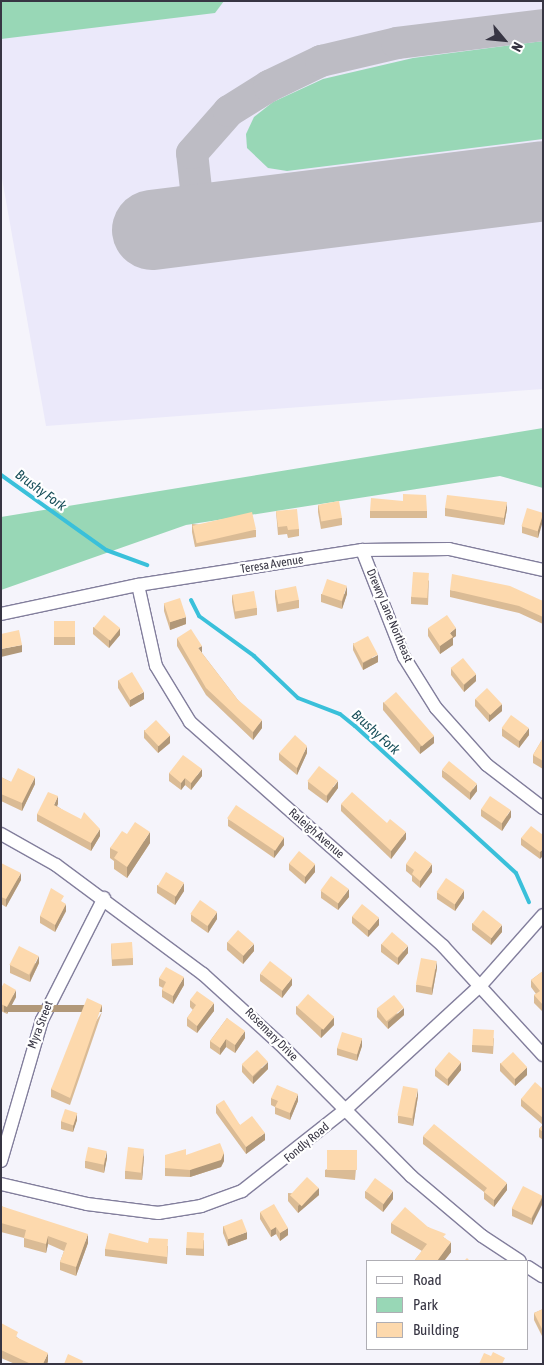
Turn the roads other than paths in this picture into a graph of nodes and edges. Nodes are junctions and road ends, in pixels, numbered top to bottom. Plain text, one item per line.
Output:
1 (362, 550) junction
2 (543, 570) edge
3 (138, 585) junction
4 (1, 614) edge
5 (543, 808) edge
6 (1, 834) edge
7 (104, 898) junction
8 (543, 915) edge
9 (482, 984) junction
10 (543, 1054) edge
11 (345, 1110) junction
12 (1, 1160) edge
13 (1, 1184) edge
14 (519, 1260) edge
15 (529, 1267) edge
16 (542, 1276) edge

1 - 2 street, Teresa Avenue
1 - 3 street, Teresa Avenue
1 - 5 street, Drewry Lane Northeast
3 - 4 street, Teresa Avenue
3 - 9 street, Raleigh Avenue
6 - 7 street, Rosemary Drive
7 - 11 street, Rosemary Drive
7 - 12 street, Myra Street
8 - 9 street, Fondly Road
9 - 10 street, Raleigh Avenue
9 - 11 street, Fondly Road
11 - 13 street, Fondly Road
11 - 14 street, Rosemary Drive
15 - 16 street

